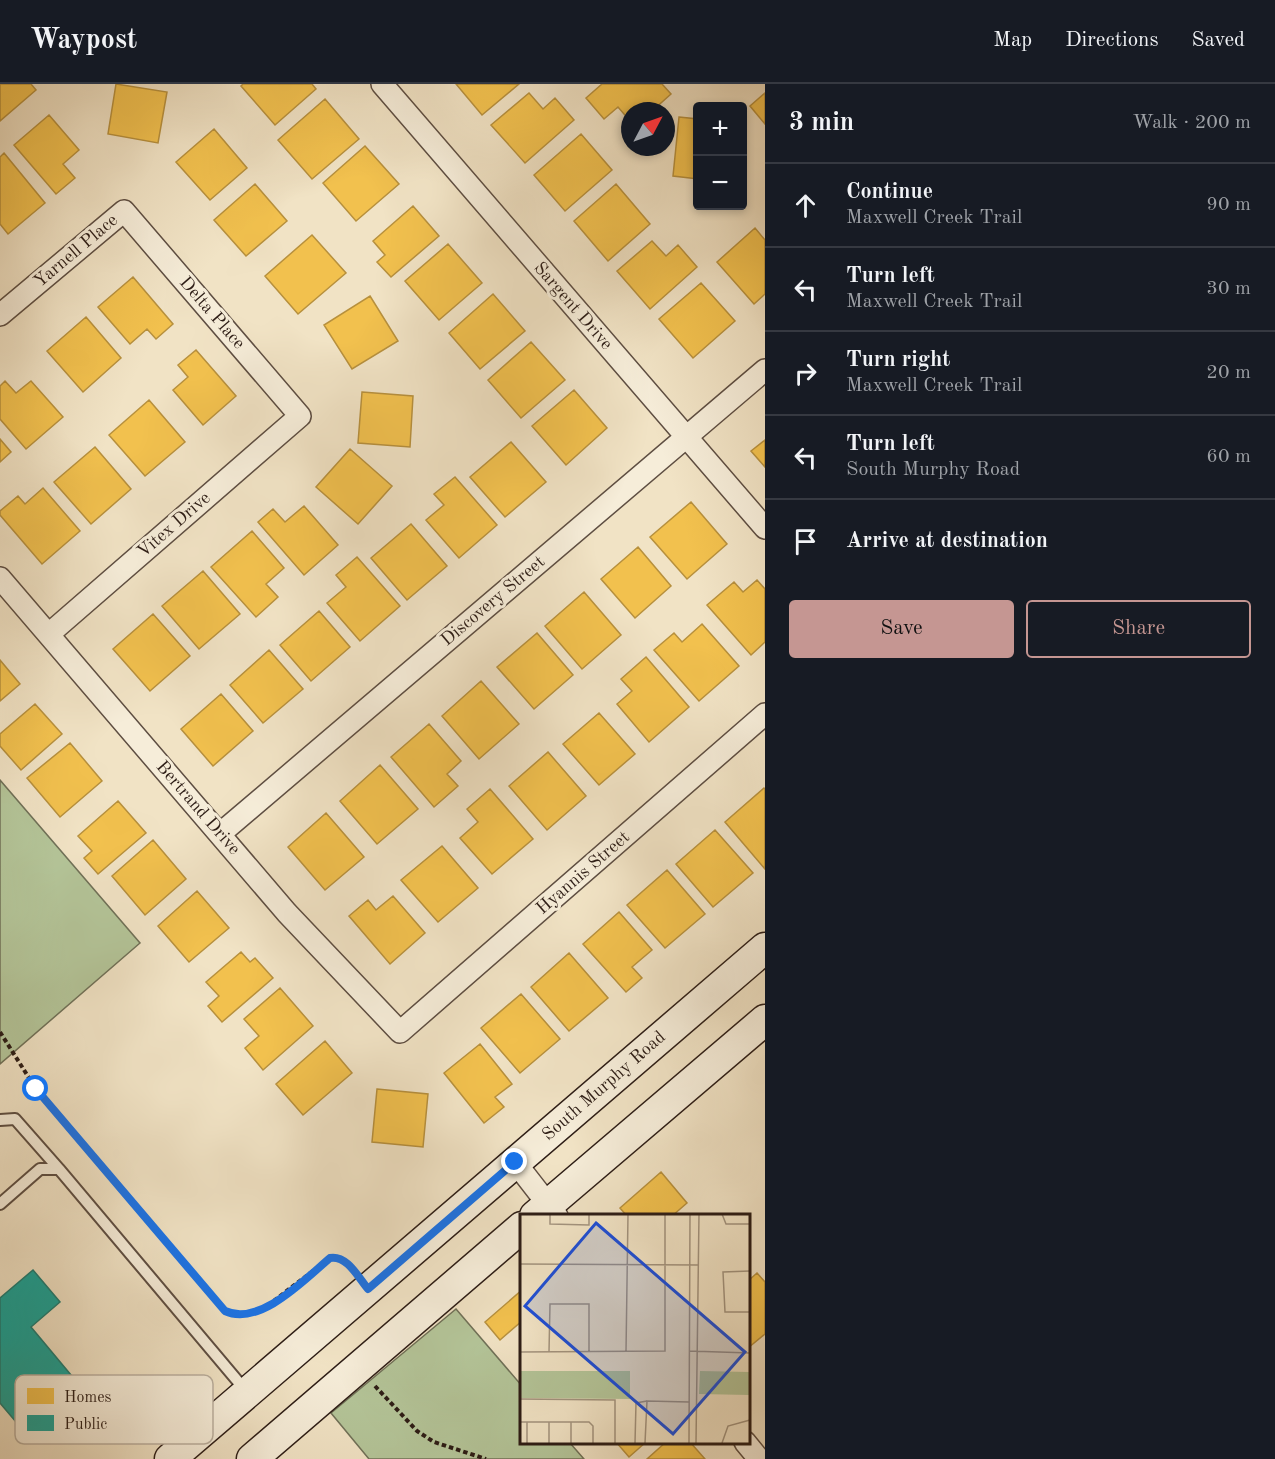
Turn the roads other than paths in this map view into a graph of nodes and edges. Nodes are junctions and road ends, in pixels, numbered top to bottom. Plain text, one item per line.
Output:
1 (382, 84) edge
2 (124, 211) joint
3 (0, 315) edge
4 (765, 370) edge
5 (300, 416) joint
6 (686, 437) junction
7 (765, 528) edge
8 (0, 578) edge
9 (49, 634) junction
10 (765, 714) edge
11 (221, 833) junction
12 (765, 948) edge
13 (765, 1020) edge
14 (400, 1032) joint
15 (0, 1120) edge
16 (515, 1162) junction
17 (59, 1169) junction
18 (0, 1204) edge
19 (546, 1212) edge
20 (520, 1229) edge
21 (246, 1391) junction
22 (213, 1421) edge
23 (187, 1444) edge
24 (747, 1444) edge
25 (170, 1459) edge
26 (252, 1459) edge
27 (759, 1459) edge

1 - 6 street, Sargent Drive
2 - 3 street, Yarnell Place
2 - 5 street, Delta Place
4 - 6 street, Discovery Street
5 - 9 street, Vitex Drive
6 - 7 street, Sargent Drive
6 - 11 street, Discovery Street
8 - 9 street, Bertrand Drive
9 - 11 street, Bertrand Drive
10 - 14 street, Hyannis Street
11 - 14 street, Bertrand Drive
12 - 16 main road, South Murphy Road
13 - 19 main road
15 - 17 lane
16 - 19 street
16 - 21 main road, South Murphy Road
17 - 18 lane
17 - 21 lane
20 - 26 main road
21 - 22 main road, South Murphy Road
23 - 25 main road, South Murphy Road
24 - 27 street

